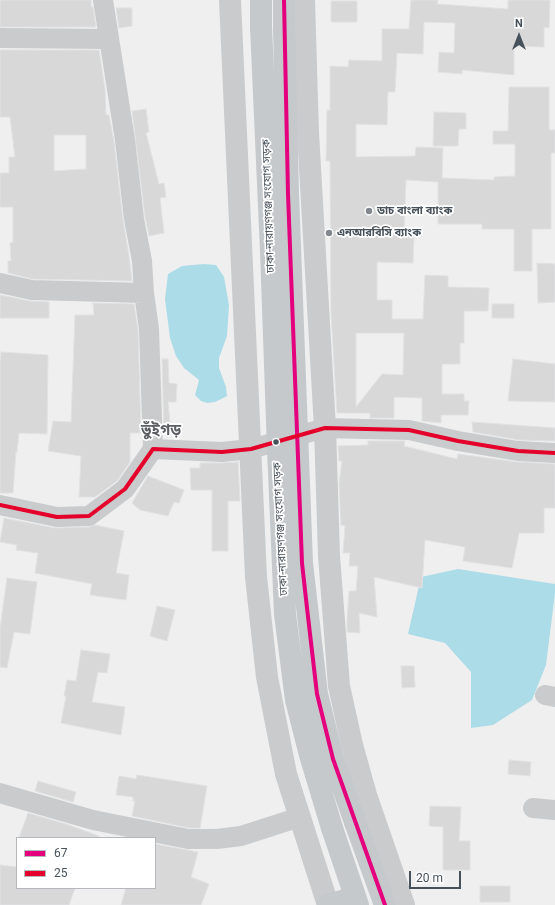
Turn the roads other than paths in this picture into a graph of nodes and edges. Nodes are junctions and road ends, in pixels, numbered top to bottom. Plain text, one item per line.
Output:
1 (103, 0) edge
2 (230, 0) edge
3 (261, 0) edge
4 (284, 0) edge
5 (304, 0) edge
6 (0, 38) edge
7 (109, 39) junction
8 (0, 282) edge
9 (144, 293) junction
10 (325, 428) junction
11 (153, 449) junction
12 (251, 449) junction
13 (555, 453) edge
14 (0, 506) edge
15 (0, 793) edge
16 (534, 808) dead end
17 (555, 810) edge
18 (300, 817) junction
19 (392, 897) edge
20 (357, 901) edge
21 (328, 905) edge

1 - 7 street
2 - 12 street
3 - 20 main road, ঢাকা-নারায়ণগঞ্জ সংযোগ সড়ক, bridge
4 - 19 main road, ঢাকা-নারায়ণগঞ্জ সংযোগ সড়ক, bridge
5 - 10 street
6 - 7 street
7 - 9 street
8 - 9 street
9 - 11 street
10 - 12 street
10 - 13 street
10 - 19 street
11 - 12 street
11 - 14 street
12 - 18 street
15 - 18 street
16 - 17 street
18 - 21 street
20 - 21 main road

